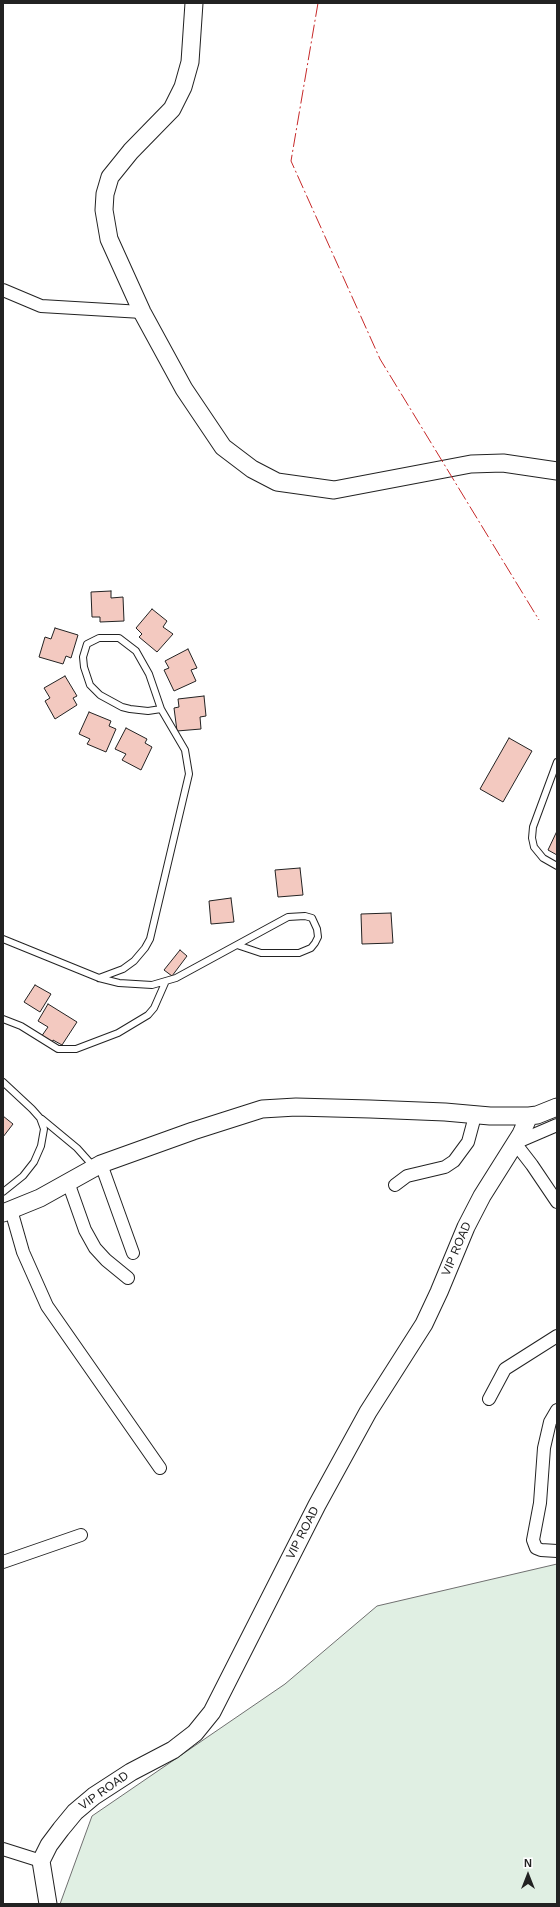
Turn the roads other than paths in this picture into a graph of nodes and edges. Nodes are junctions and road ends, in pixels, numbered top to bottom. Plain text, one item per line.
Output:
1 (194, 3) edge
2 (3, 290) edge
3 (142, 312) junction
4 (557, 471) edge
5 (161, 709) junction
6 (557, 762) edge
7 (557, 866) edge
8 (3, 939) edge
9 (237, 945) junction
10 (99, 978) junction
11 (165, 982) junction
12 (3, 1019) edge
13 (3, 1082) edge
14 (557, 1107) edge
15 (476, 1116) junction
16 (529, 1116) junction
17 (40, 1118) junction
18 (557, 1126) edge
19 (515, 1143) junction
20 (98, 1166) junction
21 (68, 1182) junction
22 (395, 1185) dead end
23 (3, 1192) edge
24 (557, 1202) edge
25 (7, 1212) edge
26 (133, 1254) dead end
27 (128, 1278) dead end
28 (557, 1336) edge
29 (489, 1399) dead end
30 (557, 1410) edge
31 (160, 1468) dead end
32 (80, 1535) dead end
33 (557, 1551) edge
34 (3, 1562) edge
35 (3, 1849) edge
36 (41, 1861) junction
37 (48, 1904) edge

1 - 3 street
2 - 3 street
3 - 4 street
5 - 5 lane
5 - 10 lane
6 - 7 lane
8 - 10 lane
9 - 9 lane
9 - 11 lane
10 - 11 lane
11 - 12 lane
13 - 17 lane
14 - 16 street
15 - 16 street
15 - 20 street
15 - 22 street
16 - 19 street, VIP ROAD
17 - 20 lane
17 - 23 lane
18 - 19 street
19 - 24 street
19 - 36 street, VIP ROAD
20 - 21 street
20 - 26 street
21 - 25 street
21 - 27 street
25 - 31 street
28 - 29 street
30 - 33 street
32 - 34 street
35 - 36 street
36 - 37 street

